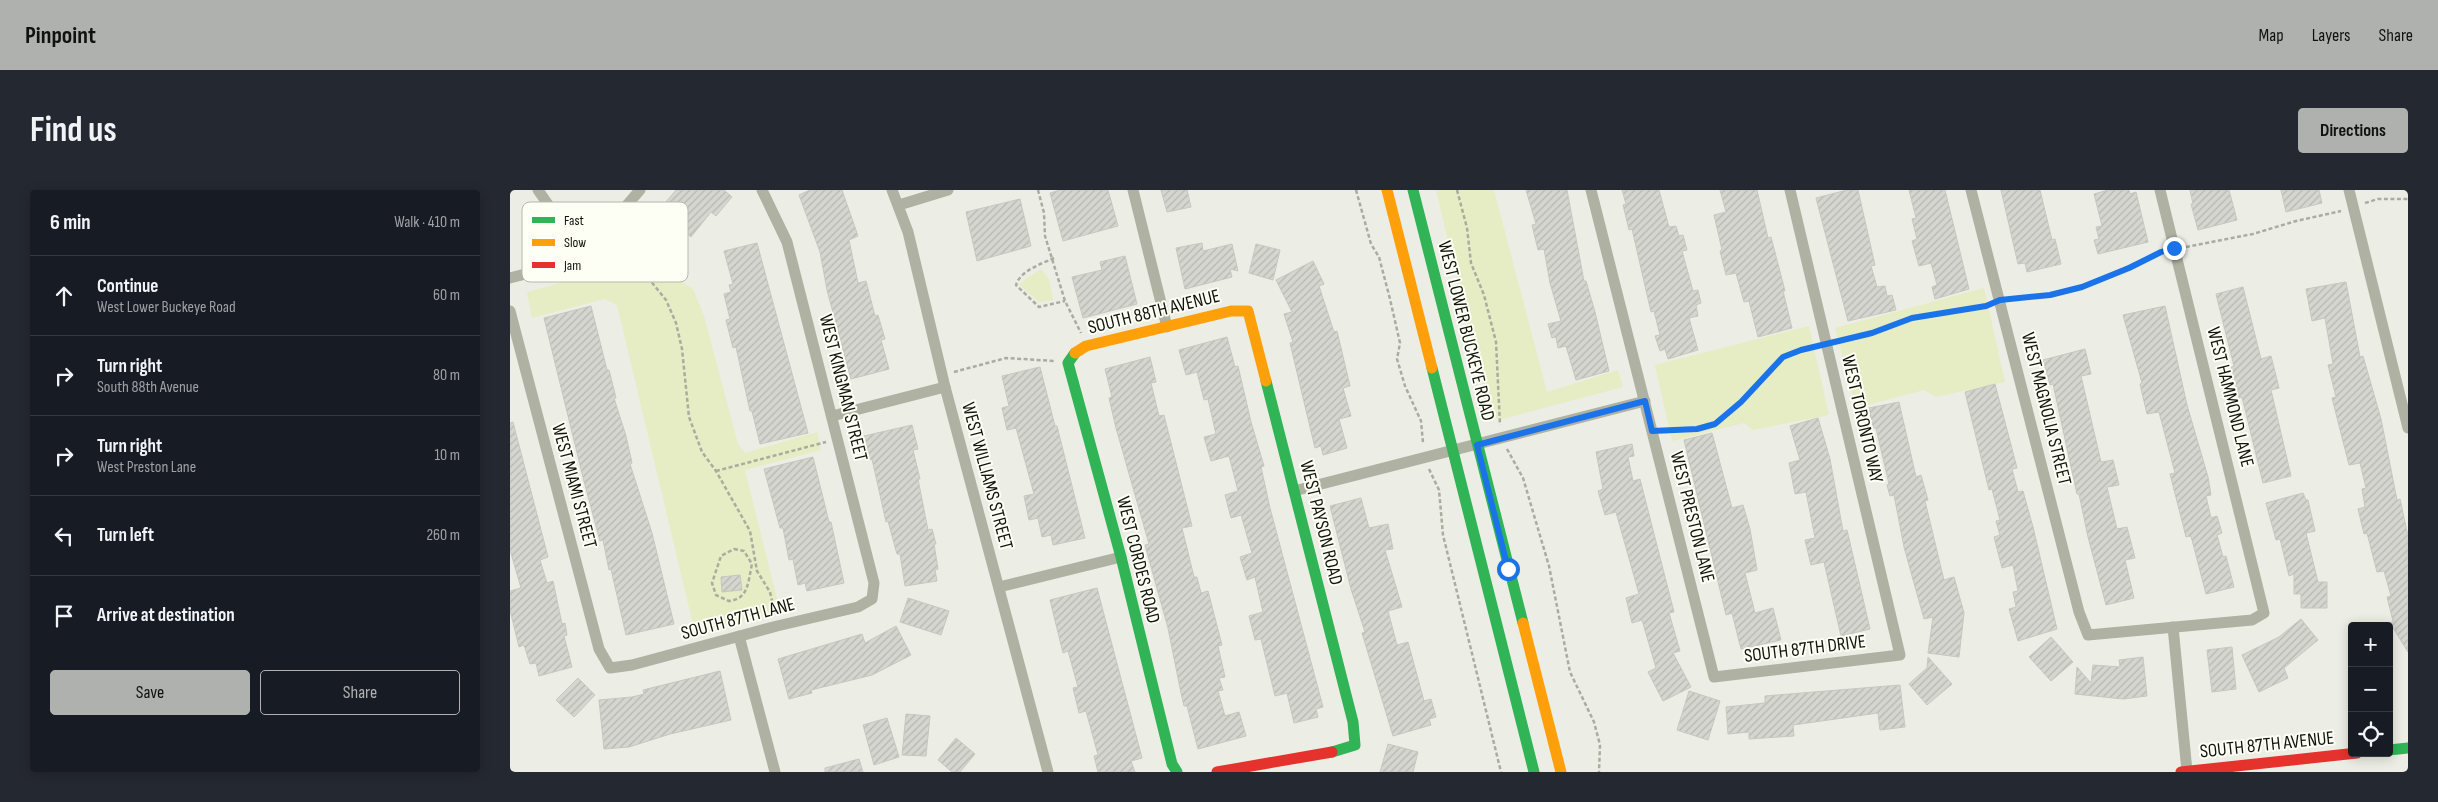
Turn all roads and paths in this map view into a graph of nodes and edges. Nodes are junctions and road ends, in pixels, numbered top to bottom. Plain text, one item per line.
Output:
1 (538, 190) edge
2 (640, 190) edge
3 (762, 190) edge
4 (892, 190) edge
5 (948, 190) edge
6 (1038, 190) edge
7 (1133, 190) edge
8 (1356, 190) edge
9 (1387, 190) edge
10 (1413, 190) edge
11 (1456, 190) edge
12 (1591, 190) edge
13 (1790, 190) edge
14 (1972, 190) edge
15 (2160, 190) edge
16 (2349, 190) edge
17 (2408, 199) edge
18 (546, 202) edge
19 (630, 202) edge
20 (899, 205) junction
21 (2354, 207) junction
22 (2174, 248) junction
23 (1054, 258) junction
24 (652, 282) edge
25 (2000, 300) junction
26 (1065, 301) junction
27 (510, 311) edge
28 (1248, 311) joint
29 (1167, 327) junction
30 (1826, 344) junction
31 (1086, 346) junction
32 (1070, 359) junction
33 (942, 375) junction
34 (945, 387) junction
35 (1645, 401) junction
36 (832, 416) junction
37 (1500, 425) dead end
38 (2408, 428) edge
39 (1652, 431) junction
40 (838, 440) junction
41 (1423, 443) dead end
42 (1477, 445) junction
43 (1507, 449) dead end
44 (1452, 452) junction
45 (1429, 469) dead end
46 (716, 470) junction
47 (1294, 491) junction
48 (1121, 557) junction
49 (754, 564) junction
50 (999, 587) junction
51 (872, 599) joint
52 (777, 626) junction
53 (2173, 627) junction
54 (739, 636) junction
55 (1900, 655) joint
56 (610, 668) joint
57 (1714, 677) joint
58 (2408, 748) edge
59 (2393, 750) edge
60 (2348, 754) edge
61 (775, 772) edge
62 (1048, 772) edge
63 (1177, 772) edge
64 (1217, 772) edge
65 (1501, 772) edge
66 (1534, 772) edge
67 (1560, 772) edge
68 (1599, 772) edge
69 (2184, 772) edge

1 - 18 street
2 - 19 street
3 - 36 street, WEST KINGMAN STREET
4 - 20 street, WEST WILLIAMS STREET
5 - 20 street
6 - 23 path
7 - 29 street
8 - 41 path
9 - 44 street
10 - 42 street, WEST LOWER BUCKEYE ROAD
11 - 37 path
12 - 35 street, WEST PRESTON LANE
13 - 30 street, WEST TORONTO WAY
14 - 25 street, WEST MAGNOLIA STREET
15 - 22 street, WEST HAMMOND LANE
16 - 21 street
17 - 21 path
20 - 33 street, WEST WILLIAMS STREET
21 - 22 path
21 - 38 street
22 - 25 path
22 - 53 street, WEST HAMMOND LANE
23 - 26 path
23 - 26 path
24 - 46 path
25 - 30 path
25 - 53 street, WEST MAGNOLIA STREET
26 - 31 path
27 - 56 street, WEST MIAMI STREET
28 - 29 street, SOUTH 88TH AVENUE
28 - 47 street, WEST PAYSON ROAD
29 - 31 street, SOUTH 88TH AVENUE
30 - 39 path
30 - 55 street, WEST TORONTO WAY
31 - 32 street, SOUTH 88TH AVENUE
32 - 33 path
32 - 48 street, WEST CORDES ROAD
33 - 34 street, WEST WILLIAMS STREET
34 - 36 street
34 - 50 street, WEST WILLIAMS STREET
35 - 39 street, WEST PRESTON LANE
35 - 42 street
36 - 40 street, WEST KINGMAN STREET
39 - 57 street, WEST PRESTON LANE
40 - 46 path
40 - 51 street, WEST KINGMAN STREET
42 - 44 street
42 - 67 street, WEST LOWER BUCKEYE ROAD
43 - 68 path
44 - 47 street
44 - 66 street
45 - 65 path
46 - 49 path
47 - 64 street, WEST PAYSON ROAD
48 - 50 street
48 - 63 street, WEST CORDES ROAD
49 - 49 path
49 - 52 path
50 - 62 street, WEST WILLIAMS STREET
51 - 52 street, SOUTH 87TH LANE
52 - 54 street, SOUTH 87TH LANE
53 - 69 street
54 - 56 street, SOUTH 87TH LANE
54 - 61 street
55 - 57 street, SOUTH 87TH DRIVE
58 - 59 street
60 - 69 street, SOUTH 87TH AVENUE

